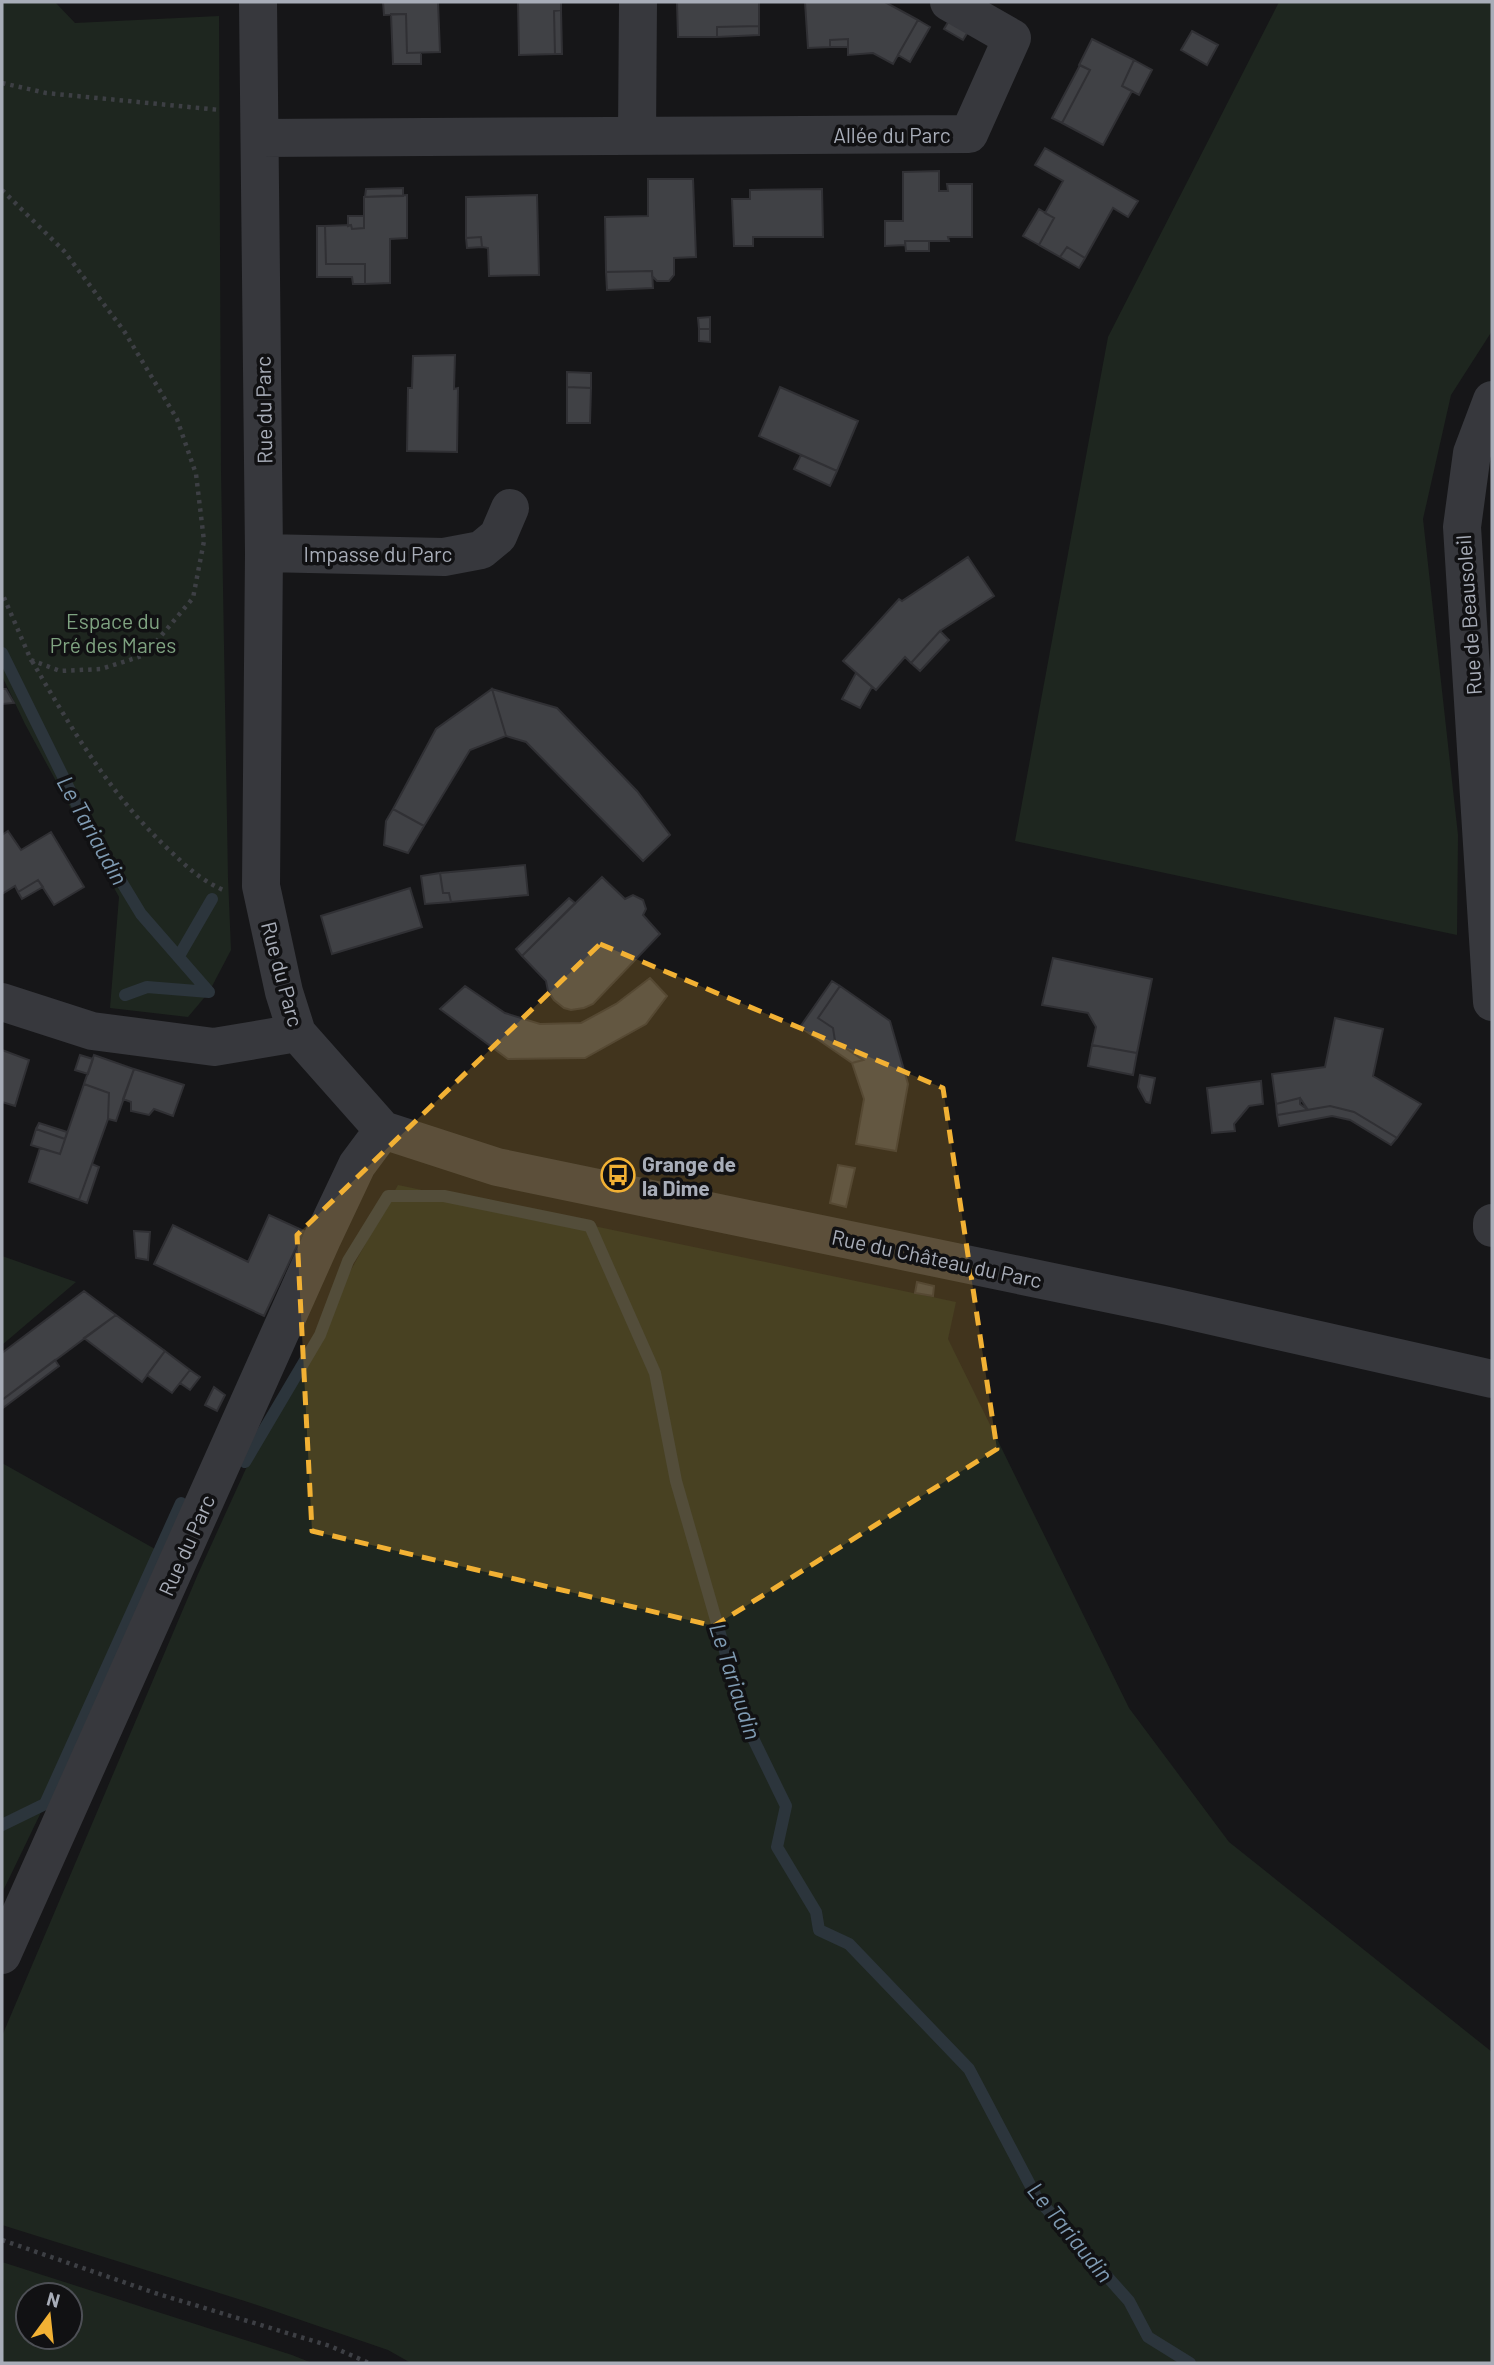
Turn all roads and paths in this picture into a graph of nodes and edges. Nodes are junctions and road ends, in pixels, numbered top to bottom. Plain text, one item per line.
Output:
1 (258, 2) edge
2 (638, 2) edge
3 (948, 2) edge
4 (2, 83) edge
5 (259, 126) junction
6 (637, 135) junction
7 (2, 190) edge
8 (1492, 400) edge
9 (510, 508) dead end
10 (264, 553) junction
11 (2, 593) edge
12 (32, 660) junction
13 (261, 886) junction
14 (2, 1002) edge
15 (1492, 1002) edge
16 (297, 1033) junction
17 (383, 1130) junction
18 (1492, 1379) edge
19 (2, 1955) edge
20 (2, 2240) edge
21 (369, 2363) edge

1 - 5 street, Rue du Parc
2 - 6 street
3 - 6 street, Allée du Parc
4 - 5 path
5 - 6 street, Allée du Parc
5 - 10 street, Rue du Parc
7 - 12 path
8 - 15 street, Rue de Beausoleil
9 - 10 street, Impasse du Parc
10 - 13 street, Rue du Parc
11 - 12 path
12 - 13 path
13 - 16 street, Rue du Parc
14 - 16 street
16 - 17 street, Rue du Parc
17 - 18 street, Rue du Château du Parc
17 - 19 street, Rue du Parc
20 - 21 path

